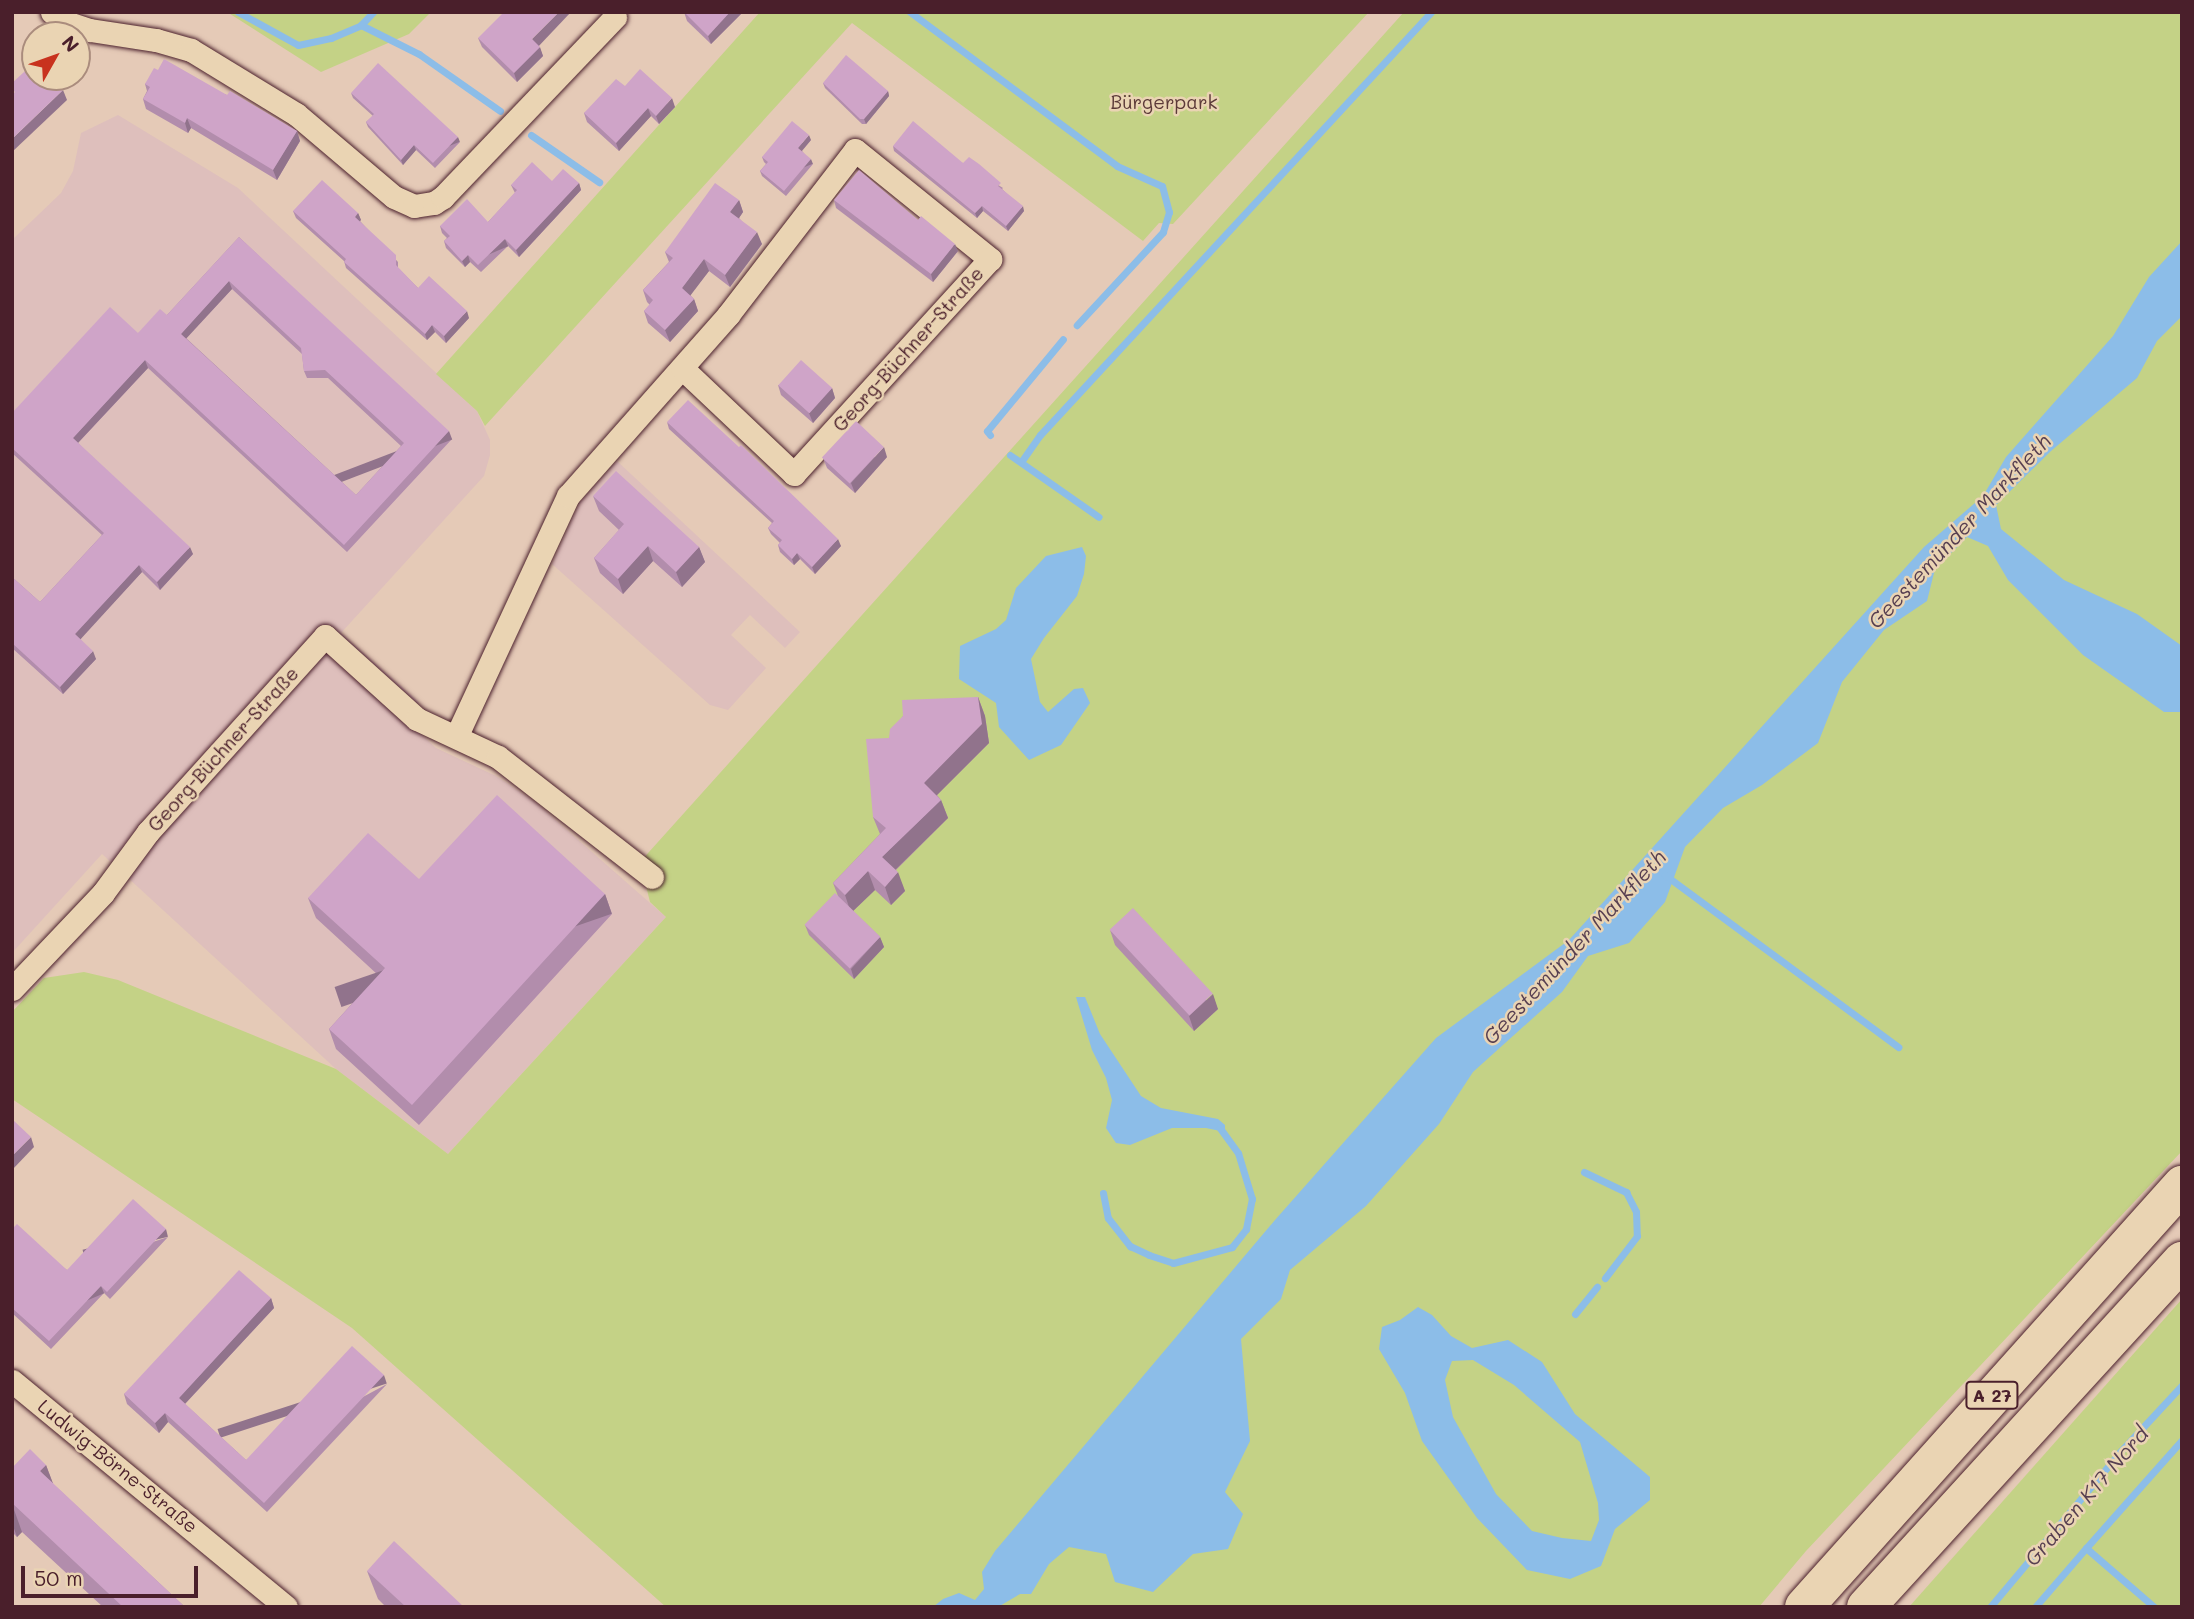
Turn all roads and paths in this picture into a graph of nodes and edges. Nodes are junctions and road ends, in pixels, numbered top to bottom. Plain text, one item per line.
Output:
1 (52, 12) edge
2 (615, 17) dead end
3 (682, 368) junction
4 (457, 735) junction
5 (652, 877) dead end
6 (12, 989) edge
7 (2182, 1185) edge
8 (2182, 1261) edge
9 (12, 1381) edge
10 (286, 1607) edge
11 (1804, 1607) edge
12 (1866, 1607) edge

1 - 2 street
3 - 3 street, Georg-Büchner-Straße
3 - 4 street, Georg-Büchner-Straße
4 - 5 street, Georg-Büchner-Straße
4 - 6 street, Georg-Büchner-Straße
7 - 11 highway, A 27
8 - 12 highway, A 27
9 - 10 street, Ludwig-Börne-Straße

